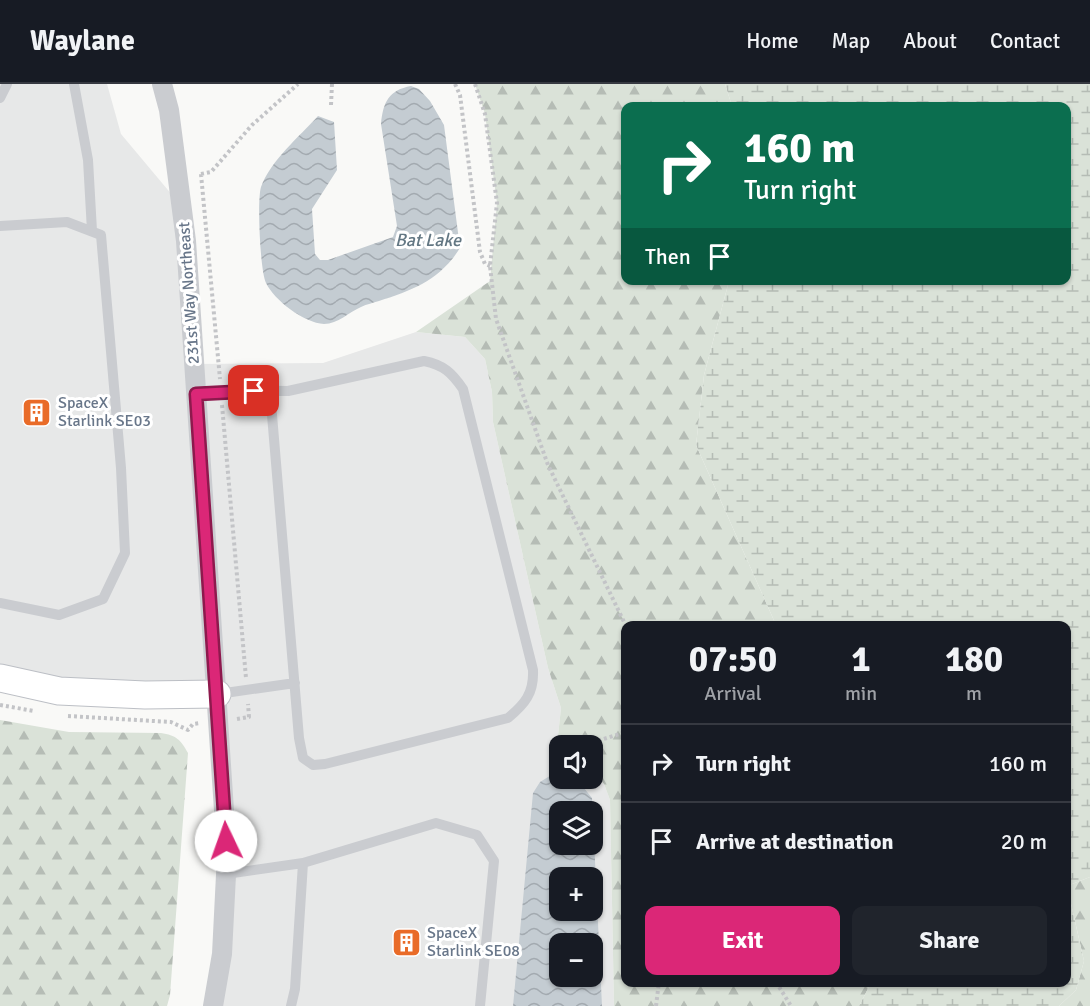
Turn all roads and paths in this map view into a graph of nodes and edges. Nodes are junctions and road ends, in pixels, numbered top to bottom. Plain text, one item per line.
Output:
1 (6, 84) edge
2 (74, 84) edge
3 (162, 84) edge
4 (298, 84) edge
5 (332, 84) edge
6 (455, 84) edge
7 (475, 84) edge
8 (0, 98) edge
9 (332, 105) dead end
10 (0, 226) edge
11 (92, 231) junction
12 (490, 266) junction
13 (270, 390) junction
14 (220, 391) junction
15 (196, 394) junction
16 (0, 603) edge
17 (624, 621) edge
18 (0, 678) edge
19 (294, 683) junction
20 (248, 690) junction
21 (218, 694) junction
22 (249, 717) dead end
23 (621, 734) edge
24 (603, 739) edge
25 (303, 863) junction
26 (226, 874) junction
27 (658, 987) edge
28 (779, 987) edge
29 (213, 1006) edge
30 (291, 1006) edge
31 (480, 1006) edge
32 (656, 1006) edge
33 (791, 1006) edge

1 - 8 lane
2 - 11 lane
3 - 15 street, 231st Way Northeast
4 - 14 path
5 - 9 path
6 - 12 path
7 - 12 path
10 - 11 lane
11 - 16 lane
12 - 17 path
13 - 14 lane
13 - 19 lane
13 - 19 lane
14 - 15 lane
14 - 20 path
15 - 21 street, 231st Way Northeast
18 - 21 street
19 - 20 lane
20 - 21 lane
20 - 22 path
21 - 26 street, 231st Way Northeast
23 - 24 path
25 - 26 lane
25 - 30 lane
25 - 31 lane
26 - 29 street, 231st Way Northeast
27 - 32 path
28 - 33 path

